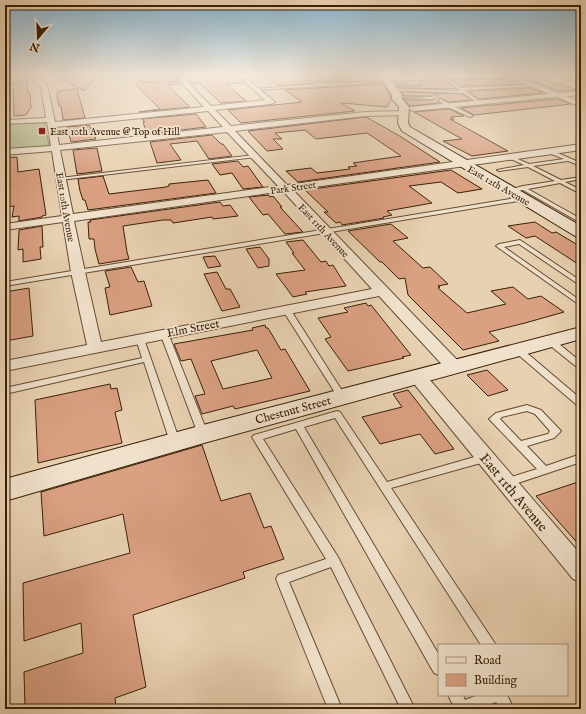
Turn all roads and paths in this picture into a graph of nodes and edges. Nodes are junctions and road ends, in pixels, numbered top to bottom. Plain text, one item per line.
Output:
1 (48, 107) edge
2 (225, 107) edge
3 (404, 107) edge
4 (441, 107) edge
5 (453, 107) edge
6 (211, 109) junction
7 (410, 112) junction
8 (471, 116) dead end
9 (5, 122) edge
10 (50, 123) junction
11 (229, 129) junction
12 (581, 147) edge
13 (55, 148) junction
14 (5, 152) edge
15 (551, 152) junction
16 (254, 156) junction
17 (511, 157) junction
18 (568, 160) junction
19 (463, 164) junction
20 (528, 165) junction
21 (581, 165) edge
22 (499, 170) dead end
23 (60, 178) junction
24 (581, 178) edge
25 (561, 182) junction
26 (284, 188) junction
27 (580, 190) edge
28 (523, 193) junction
29 (68, 219) junction
30 (581, 221) edge
31 (5, 227) edge
32 (325, 231) junction
33 (581, 233) edge
34 (78, 272) junction
35 (5, 284) edge
36 (581, 284) edge
37 (381, 291) junction
38 (581, 304) edge
39 (286, 309) junction
40 (164, 333) junction
41 (581, 333) edge
42 (140, 339) junction
43 (550, 341) junction
44 (95, 348) junction
45 (518, 350) junction
46 (147, 359) junction
47 (5, 366) edge
48 (454, 366) junction
49 (581, 366) edge
50 (417, 376) junction
51 (5, 391) edge
52 (342, 397) junction
53 (581, 404) edge
54 (298, 425) junction
55 (203, 434) junction
56 (175, 443) junction
57 (520, 445) junction
58 (485, 458) junction
59 (581, 458) edge
60 (544, 470) junction
61 (506, 483) junction
62 (385, 486) junction
63 (5, 490) edge
64 (334, 561) junction
65 (581, 572) edge
66 (488, 644) edge
67 (438, 666) edge
68 (455, 696) edge
69 (495, 696) edge
70 (499, 696) edge
71 (335, 709) edge
72 (408, 709) edge
73 (461, 709) edge
74 (507, 709) edge

1 - 10 street, East 10th Avenue
2 - 6 street
3 - 7 street, East 12th Avenue
4 - 7 street
5 - 8 lane
6 - 10 street
6 - 11 street, East 11th Avenue
7 - 11 street
7 - 19 street, East 12th Avenue
9 - 10 street
10 - 13 street, East 10th Avenue
11 - 13 street
11 - 16 street, East 11th Avenue
12 - 15 street, Park Street
13 - 14 street
13 - 23 street, East 10th Avenue
15 - 17 street, Park Street
15 - 18 lane
16 - 23 lane
16 - 26 street, East 11th Avenue
17 - 19 street, Park Street
17 - 20 lane
18 - 20 lane
18 - 21 lane
19 - 26 street, Park Street
19 - 28 street, East 12th Avenue
20 - 22 lane
20 - 25 lane
23 - 29 street, East 10th Avenue
24 - 25 lane
25 - 27 lane
25 - 28 lane
26 - 29 street, Park Street
26 - 32 street, East 11th Avenue
28 - 30 lane
28 - 32 lane
28 - 33 street, East 12th Avenue
29 - 31 street, Park Street
29 - 34 street, East 10th Avenue
32 - 34 lane
32 - 37 street, East 11th Avenue
34 - 35 lane
34 - 44 street, East 10th Avenue
36 - 38 lane
37 - 39 street, Elm Street
37 - 48 street, East 11th Avenue
39 - 40 street, Elm Street
39 - 52 lane
40 - 42 street, Elm Street
40 - 55 lane
41 - 43 street, Chestnut Street
42 - 44 street, Elm Street
42 - 46 lane
43 - 45 street, Chestnut Street
43 - 49 lane
44 - 47 street, Elm Street
45 - 48 street, Chestnut Street
45 - 53 lane
46 - 51 lane
46 - 56 lane
48 - 50 street, Chestnut Street
50 - 52 street, Chestnut Street
50 - 58 street, East 11th Avenue
52 - 55 street, Chestnut Street
54 - 62 lane
54 - 64 lane
54 - 67 lane
55 - 56 street, Chestnut Street
56 - 63 street, Chestnut Street
57 - 57 lane
57 - 60 lane
58 - 61 street, East 11th Avenue
58 - 62 lane
59 - 60 lane
60 - 61 lane
61 - 65 street, East 11th Avenue
62 - 66 lane
64 - 71 lane
64 - 72 lane
68 - 73 lane
69 - 73 lane
70 - 74 lane

